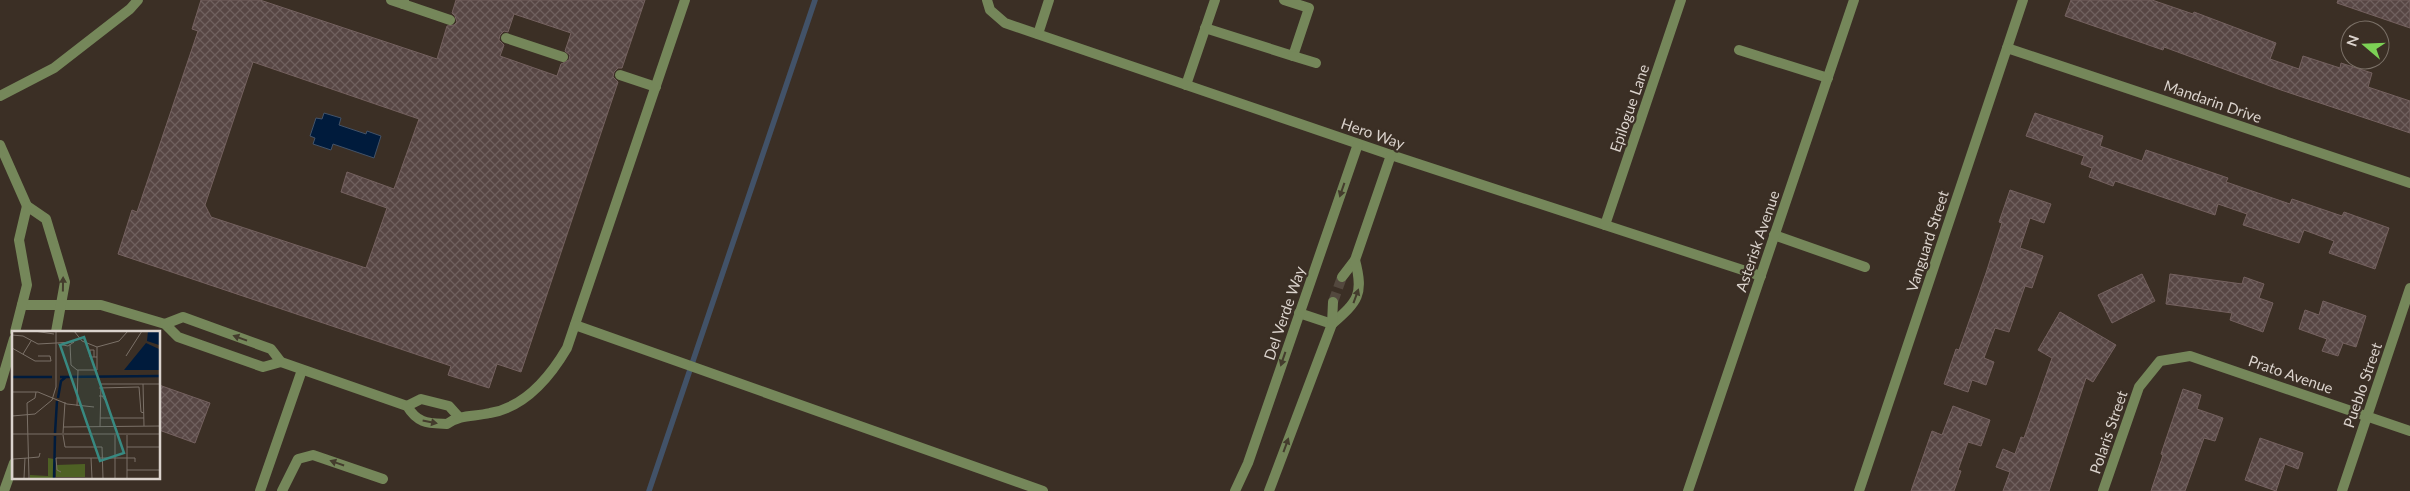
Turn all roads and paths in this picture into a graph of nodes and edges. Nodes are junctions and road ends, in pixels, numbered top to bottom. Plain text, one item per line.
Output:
1 (138, 0) edge
2 (391, 0) edge
3 (685, 0) edge
4 (987, 0) edge
5 (1049, 0) edge
6 (1215, 0) edge
7 (1284, 0) edge
8 (1681, 0) edge
9 (1854, 0) edge
10 (2024, 0) edge
11 (404, 2) edge
12 (450, 20) dead end
13 (1205, 28) junction
14 (1038, 34) junction
15 (506, 38) dead end
16 (2007, 48) junction
17 (1739, 50) dead end
18 (1293, 56) junction
19 (563, 57) dead end
20 (1316, 63) dead end
21 (620, 75) dead end
22 (1828, 78) junction
23 (1186, 85) junction
24 (656, 87) junction
25 (0, 96) edge
26 (1358, 144) junction
27 (0, 145) edge
28 (1391, 156) junction
29 (2410, 183) edge
30 (27, 206) junction
31 (1605, 225) junction
32 (1774, 235) junction
33 (1355, 260) junction
34 (1865, 267) dead end
35 (1761, 276) junction
36 (1342, 277) tunnel mouth
37 (2410, 288) edge
38 (1333, 302) tunnel mouth
39 (22, 304) junction
40 (60, 306) junction
41 (1299, 313) junction
42 (165, 324) junction
43 (1332, 324) junction
44 (575, 325) junction
45 (16, 331) edge
46 (56, 331) edge
47 (12, 346) edge
48 (2160, 360) joint
49 (281, 362) junction
50 (302, 370) junction
51 (0, 386) edge
52 (408, 406) junction
53 (458, 416) junction
54 (2367, 416) junction
55 (2410, 431) edge
56 (12, 469) edge
57 (383, 479) dead end
58 (4, 491) edge
59 (260, 491) edge
60 (282, 491) edge
61 (1042, 491) edge
62 (1235, 491) edge
63 (1269, 491) edge
64 (1688, 491) edge
65 (1859, 491) edge
66 (2103, 491) edge
67 (2342, 491) edge

1 - 25 street
2 - 11 street
3 - 24 street
4 - 14 street, Hero Way
5 - 14 street
6 - 13 street
7 - 18 street
8 - 31 street, Epilogue Lane
9 - 22 street, Asterisk Avenue
10 - 16 street, Vanguard Street
11 - 12 street
13 - 18 street
13 - 23 street
14 - 23 street, Hero Way
15 - 19 street
16 - 29 street, Mandarin Drive
16 - 65 street, Vanguard Street
17 - 22 street
18 - 20 street
21 - 24 street
22 - 32 street, Asterisk Avenue
23 - 26 street, Hero Way
24 - 44 street
26 - 28 street, Hero Way
26 -> 41 street, Del Verde Way
27 - 30 street
28 - 31 street, Hero Way
28 - 33 street
30 - 39 street
40 -> 30 street
31 - 35 street, Hero Way
32 - 34 street
32 - 35 street, Asterisk Avenue
33 - 36 street
43 -> 33 street
35 - 64 street, Asterisk Avenue
37 - 54 street, Pueblo Street
38 - 43 street
39 - 40 street
39 - 45 street
40 - 42 street
40 - 46 street
41 - 43 street
41 -> 62 street, Del Verde Way
42 - 49 street
49 -> 42 street
63 -> 43 street
44 - 53 street
44 - 61 street
47 - 51 street
48 - 54 street, Prato Avenue
48 - 66 street, Polaris Street
49 - 50 street
50 - 52 street
50 - 59 street
52 - 53 street
52 -> 53 street
54 - 55 street, Prato Avenue
54 - 67 street, Pueblo Street
56 - 58 street
57 -> 60 street

